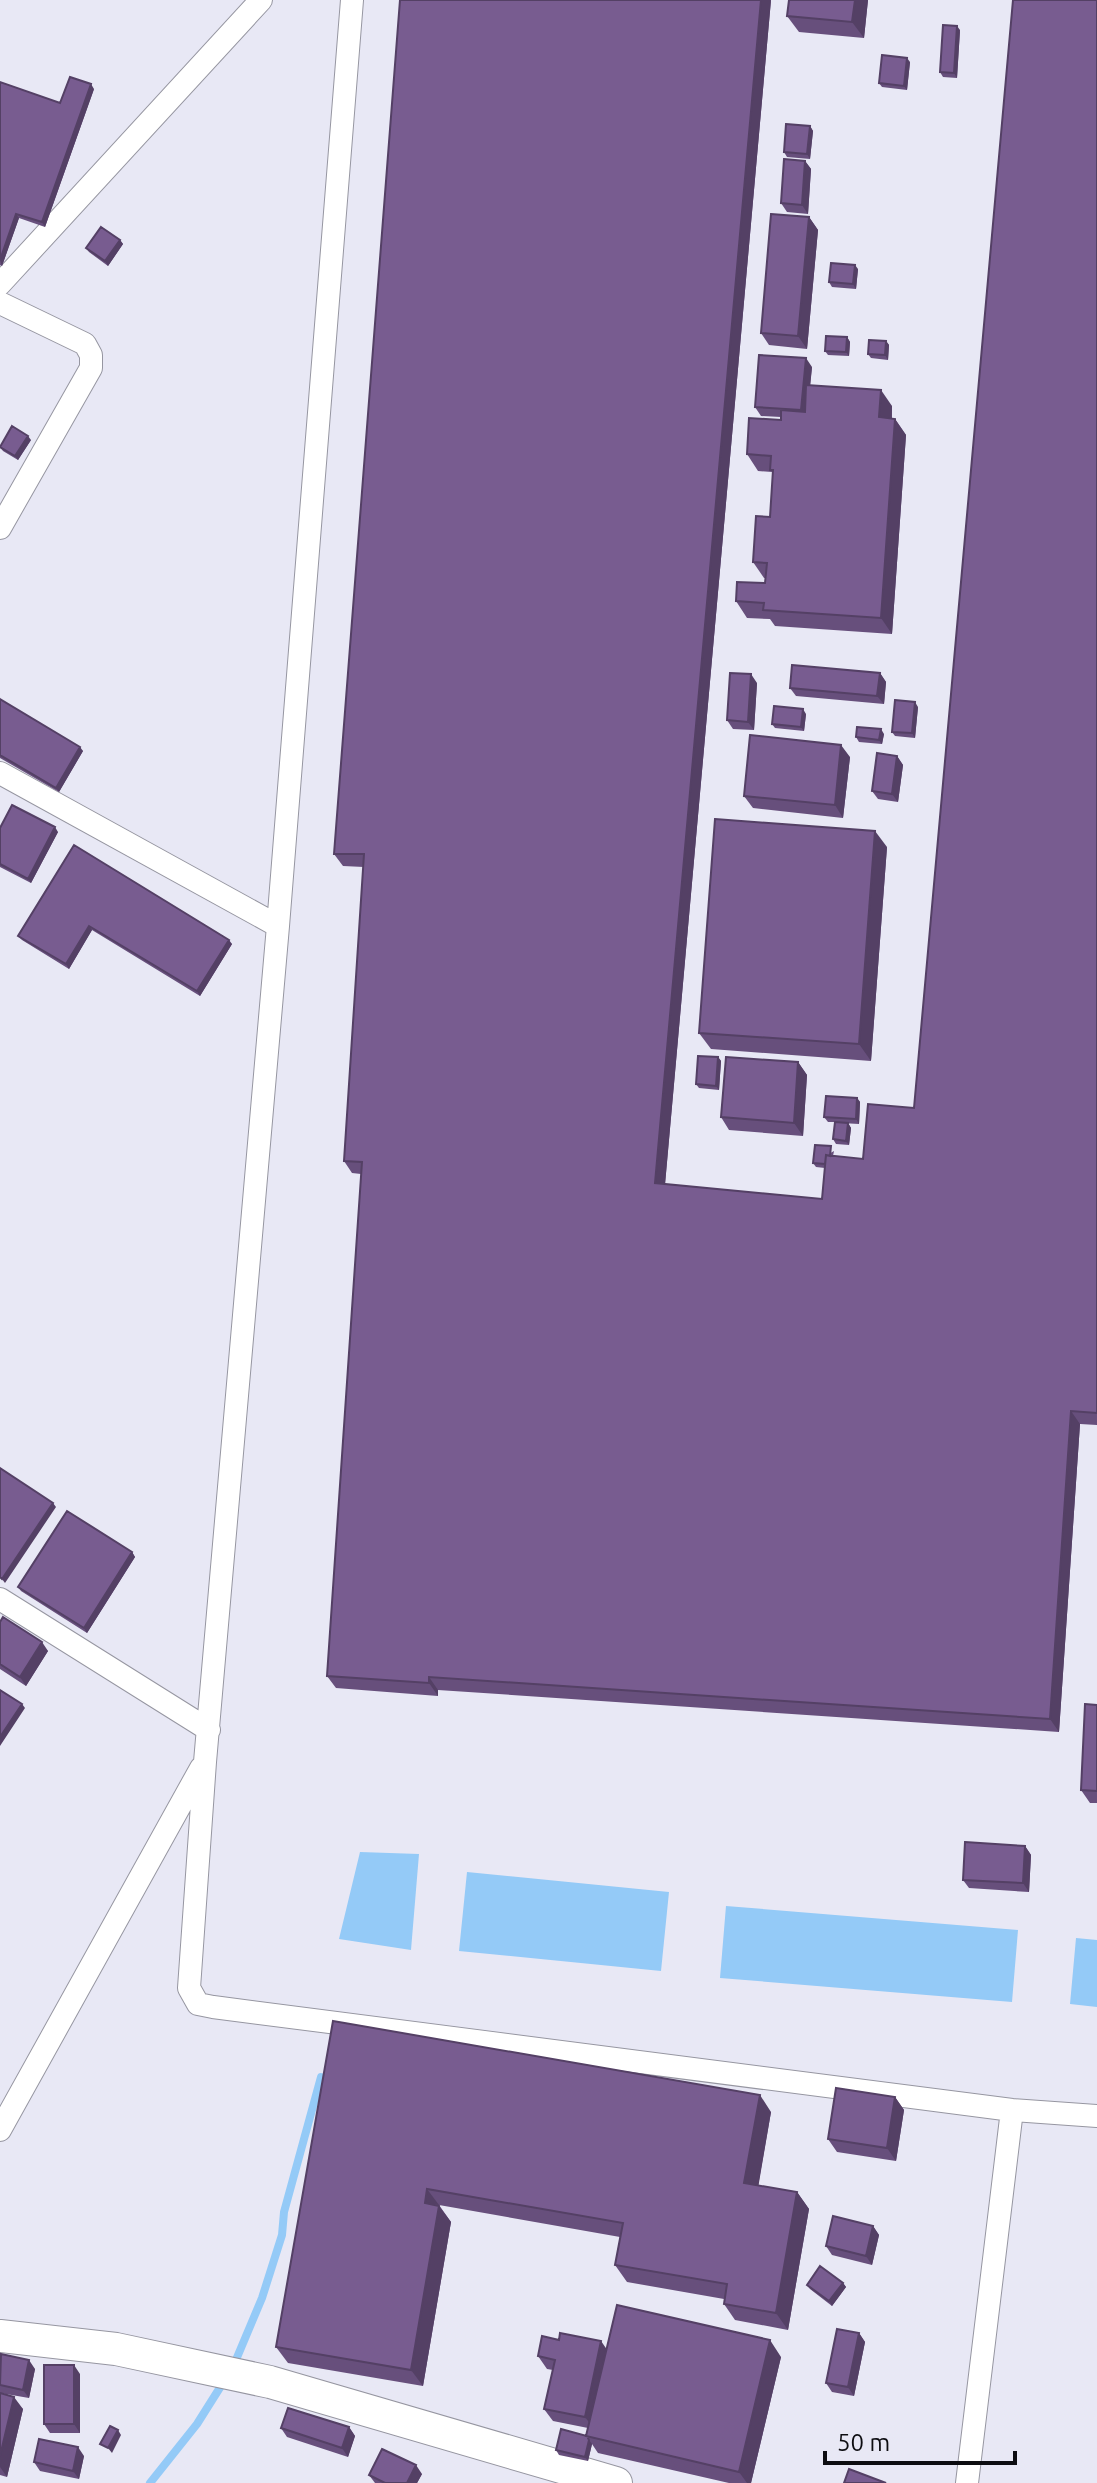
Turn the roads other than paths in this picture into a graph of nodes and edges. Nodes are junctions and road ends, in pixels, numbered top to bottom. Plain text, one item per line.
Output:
1 (261, 0) edge
2 (352, 0) edge
3 (0, 284) edge
4 (0, 303) edge
5 (0, 528) edge
6 (0, 773) edge
7 (278, 926) junction
8 (0, 1599) edge
9 (209, 1730) junction
10 (205, 1762) junction
11 (1012, 2110) junction
12 (1097, 2116) edge
13 (0, 2130) edge
14 (0, 2336) edge
15 (552, 2475) edge
16 (616, 2483) edge
17 (967, 2483) edge

1 - 3 street
2 - 7 street
4 - 5 street
6 - 7 street
7 - 9 street
8 - 9 street
9 - 10 street
10 - 11 street
10 - 13 street
11 - 12 street
11 - 17 street
14 - 15 street
15 - 16 street

